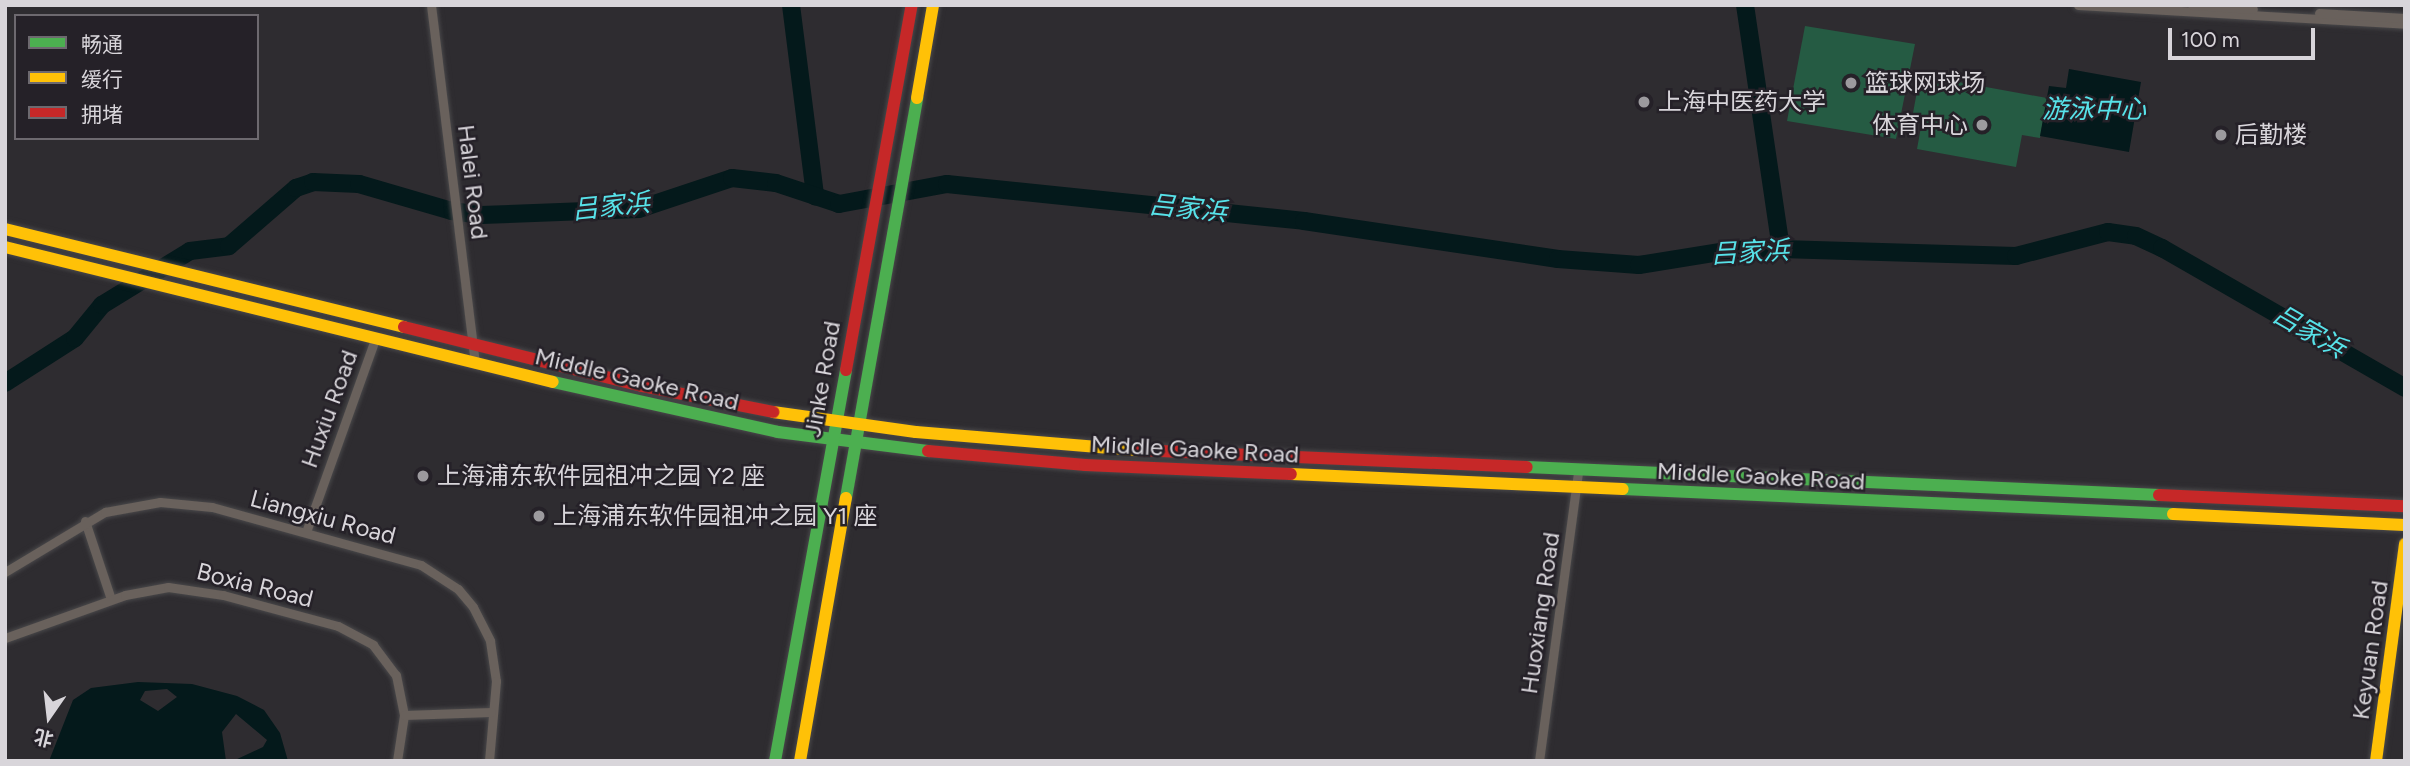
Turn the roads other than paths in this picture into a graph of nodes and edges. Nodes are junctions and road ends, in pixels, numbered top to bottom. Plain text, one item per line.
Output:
1 (431, 5) edge
2 (912, 5) edge
3 (933, 5) edge
4 (2078, 5) edge
5 (2192, 5) edge
6 (2405, 18) edge
7 (2405, 24) edge
8 (5, 229) edge
9 (5, 247) edge
10 (374, 339) junction
11 (474, 346) junction
12 (475, 363) junction
13 (836, 422) junction
14 (857, 425) junction
15 (833, 439) junction
16 (854, 442) junction
17 (1578, 471) junction
18 (1577, 488) junction
19 (2404, 506) edge
20 (85, 521) junction
21 (2405, 525) edge
22 (306, 532) junction
23 (2405, 544) edge
24 (5, 572) edge
25 (111, 599) junction
26 (5, 638) edge
27 (491, 712) junction
28 (404, 715) junction
29 (397, 761) edge
30 (489, 761) edge
31 (775, 761) edge
32 (800, 761) edge
33 (1539, 761) edge
34 (2376, 761) edge

1 - 11 street, Halei Road
2 - 13 main road, Jinke Road
3 - 14 main road, Jinke Road
4 - 7 street
5 - 6 street
8 - 11 main road, Middle Gaoke Road
9 - 10 main road, Middle Gaoke Road
10 - 12 main road, Middle Gaoke Road
10 - 22 street, Huxiu Road
11 - 12 street, Halei Road
11 - 13 main road, Middle Gaoke Road
12 - 15 main road, Middle Gaoke Road
13 - 14 main road, Middle Gaoke Road
13 - 15 main road, Jinke Road
14 - 16 main road, Jinke Road
14 - 17 main road, Middle Gaoke Road
15 - 16 main road, Middle Gaoke Road
15 - 31 main road, Jinke Road
16 - 18 main road, Middle Gaoke Road
16 - 32 main road, Jinke Road
17 - 18 street, Huoxiang Road
17 - 19 main road, Middle Gaoke Road
18 - 21 main road, Middle Gaoke Road
18 - 33 street, Huoxiang Road
20 - 22 street, Liangxiu Road
20 - 24 street, Liangxiu Road
20 - 25 street
22 - 27 street, Liangxiu Road
23 - 34 main road, Keyuan Road
25 - 26 street, Boxia Road
25 - 28 street, Boxia Road
27 - 28 street
27 - 30 street, Liangxiu Road
28 - 29 street, Boxia Road

